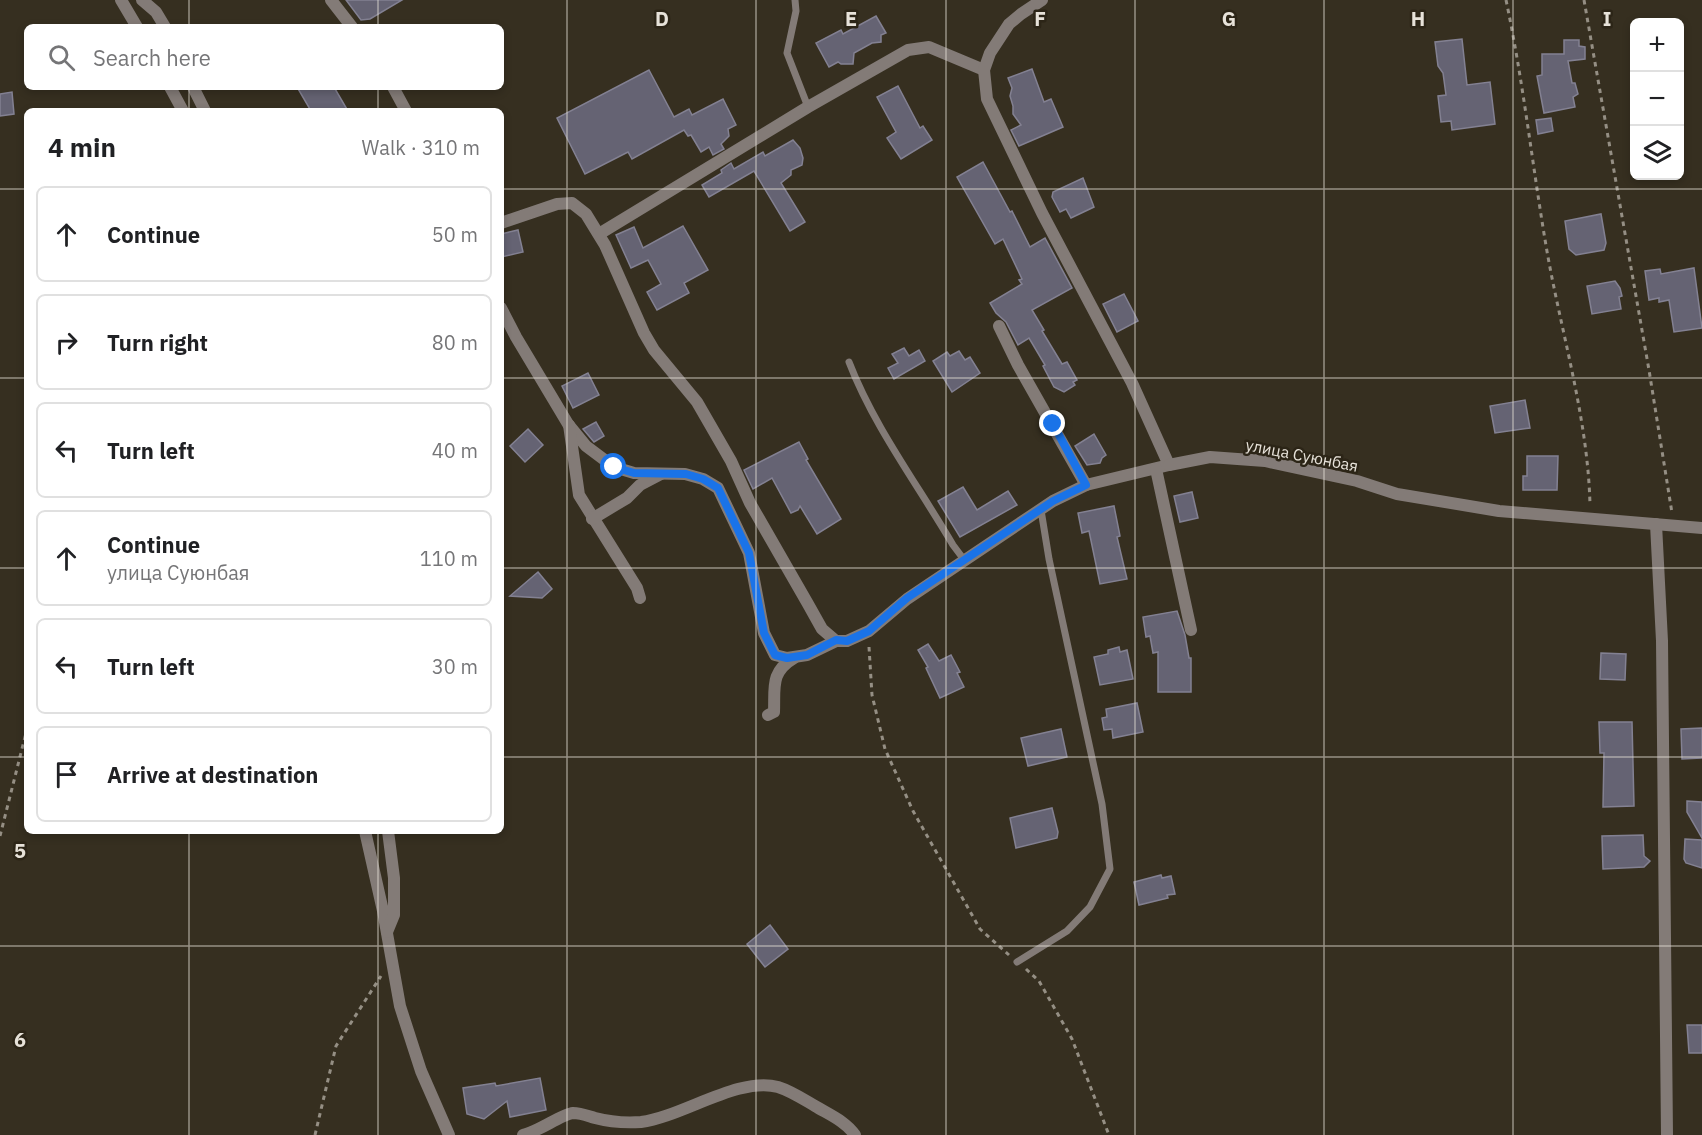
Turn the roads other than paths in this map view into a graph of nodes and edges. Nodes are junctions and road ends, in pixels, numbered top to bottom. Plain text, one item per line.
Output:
1 (121, 0) edge
2 (142, 0) edge
3 (331, 0) edge
4 (795, 0) edge
5 (1042, 0) edge
6 (134, 24) edge
7 (163, 24) edge
8 (350, 24) edge
9 (984, 70) junction
10 (172, 90) edge
11 (194, 90) edge
12 (395, 90) edge
13 (808, 107) junction
14 (182, 108) edge
15 (204, 108) edge
16 (404, 108) edge
17 (504, 222) edge
18 (599, 234) junction
19 (504, 314) edge
20 (999, 326) dead end
21 (849, 362) dead end
22 (568, 424) junction
23 (1169, 465) junction
24 (1156, 468) junction
25 (662, 473) junction
26 (1086, 485) junction
27 (1041, 510) junction
28 (592, 519) junction
29 (1656, 524) junction
30 (1702, 528) edge
31 (965, 561) junction
32 (640, 598) dead end
33 (1191, 630) dead end
34 (836, 640) junction
35 (795, 657) junction
36 (768, 715) dead end
37 (366, 834) edge
38 (388, 834) edge
39 (387, 932) junction
40 (1017, 962) road end
41 (449, 1135) edge
42 (523, 1135) edge
43 (855, 1135) edge
44 (1667, 1135) edge

1 - 6 street
2 - 7 street
3 - 8 street
4 - 13 lane
5 - 9 street
9 - 13 street
9 - 23 street
10 - 14 street
11 - 15 street
12 - 16 street
13 - 18 street
17 - 18 street
18 - 34 street
19 - 22 street
20 - 26 street
21 - 31 lane
22 - 25 street
22 - 28 street
23 - 24 street, улица Суюнбая
23 - 29 street, улица Суюнбая
24 - 26 street, улица Суюнбая
24 - 33 street
25 - 28 street
25 - 35 street
26 - 27 street, улица Суюнбая
27 - 31 street, улица Суюнбая
27 - 40 lane
28 - 32 street
29 - 30 street, улица Суюнбая
29 - 44 street
31 - 34 street, улица Суюнбая
34 - 35 street
35 - 36 street
37 - 39 street
38 - 39 street
39 - 41 street
42 - 43 street

